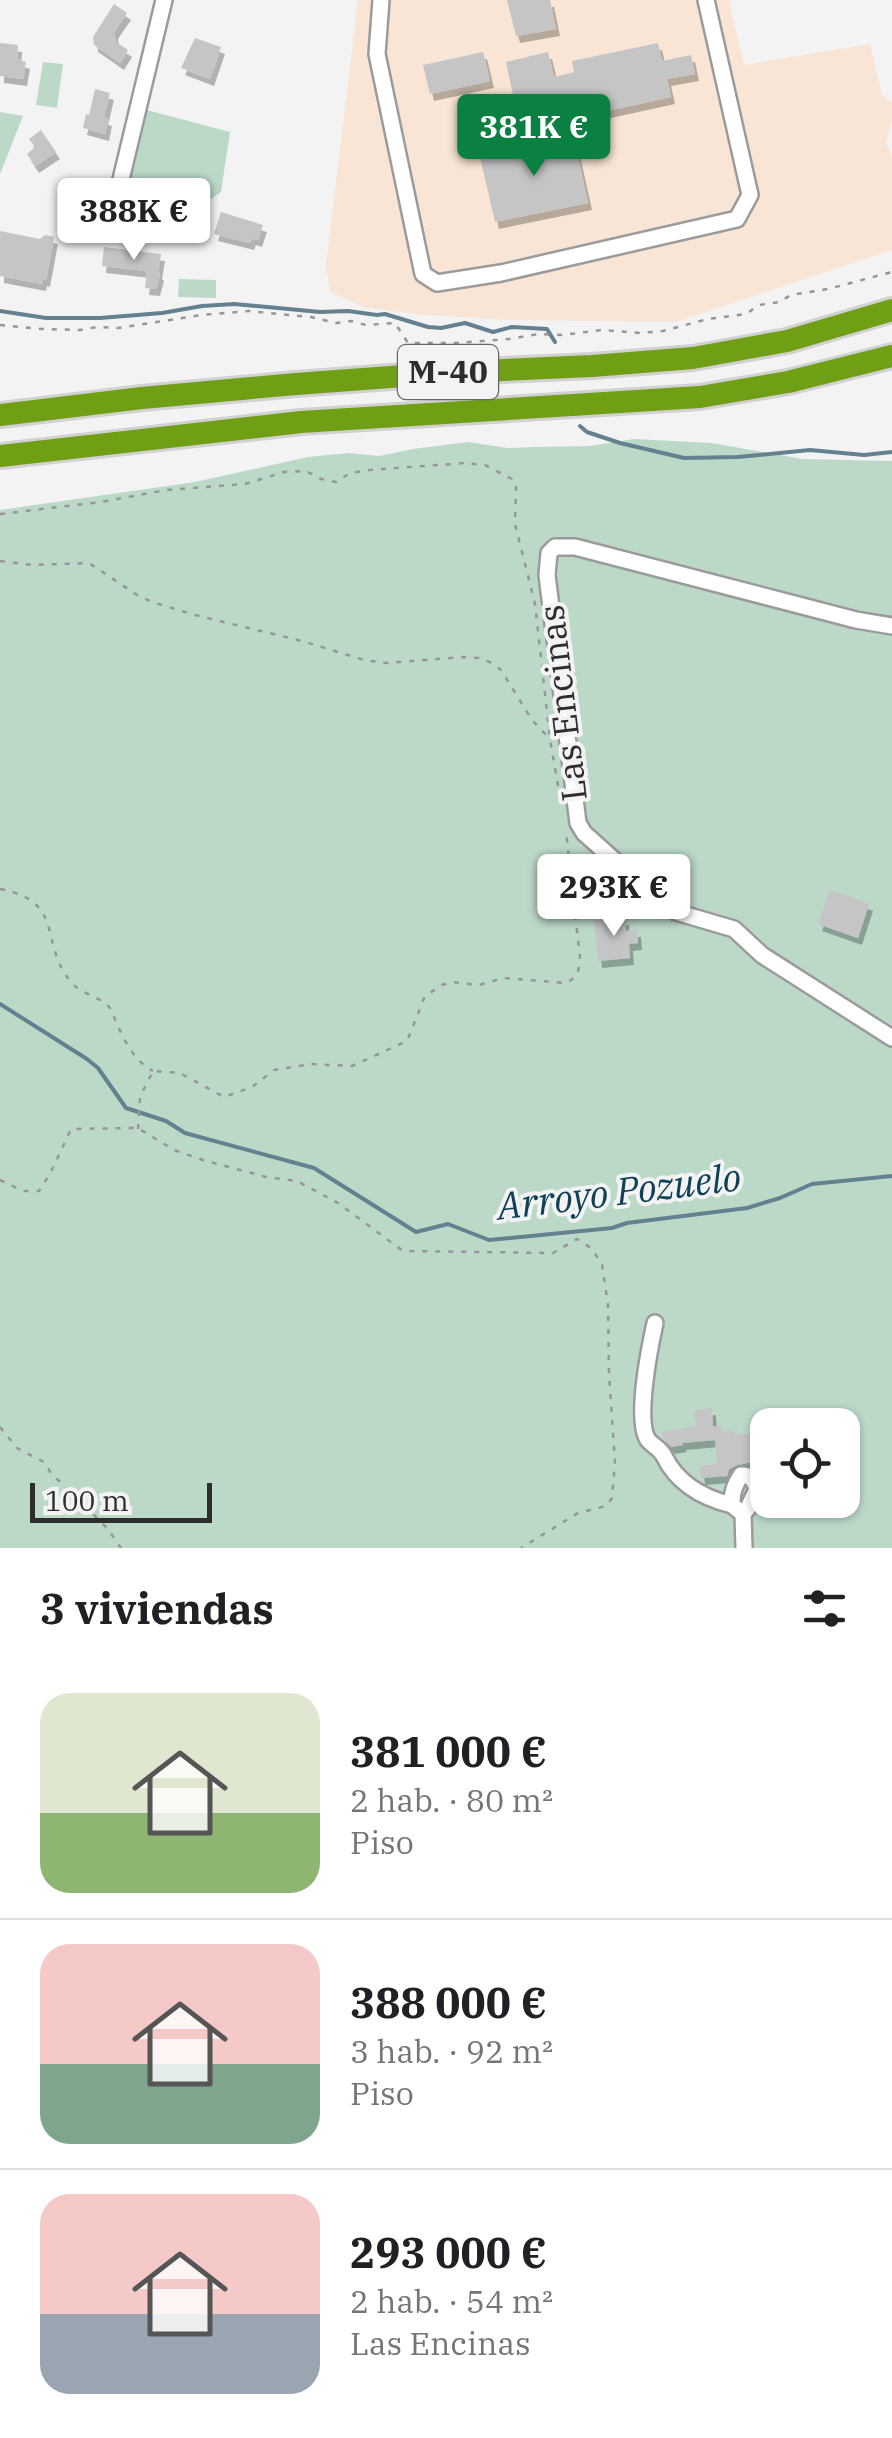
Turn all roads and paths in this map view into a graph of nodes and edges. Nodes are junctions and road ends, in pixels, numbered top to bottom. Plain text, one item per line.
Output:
1 (164, 0) edge
2 (381, 0) edge
3 (706, 0) edge
4 (168, 226) dead end
5 (892, 272) edge
6 (892, 310) edge
7 (0, 326) edge
8 (892, 356) edge
9 (0, 415) edge
10 (0, 456) edge
11 (0, 514) edge
12 (0, 561) edge
13 (892, 626) edge
14 (550, 739) junction
15 (562, 809) dead end
16 (564, 823) dead end
17 (0, 889) edge
18 (892, 1038) edge
19 (153, 1072) junction
20 (138, 1129) junction
21 (0, 1180) edge
22 (656, 1323) dead end
23 (0, 1427) edge
24 (121, 1548) edge
25 (521, 1548) edge
26 (744, 1548) edge

1 - 4 street
2 - 3 street
5 - 7 path
6 - 9 highway, M-40
8 - 10 highway, M-40
11 - 14 path
12 - 14 path
13 - 18 street, Las Encinas
14 - 15 path
16 - 19 path
17 - 19 path
19 - 20 path
20 - 21 path
20 - 25 path
22 - 26 street
23 - 24 path

